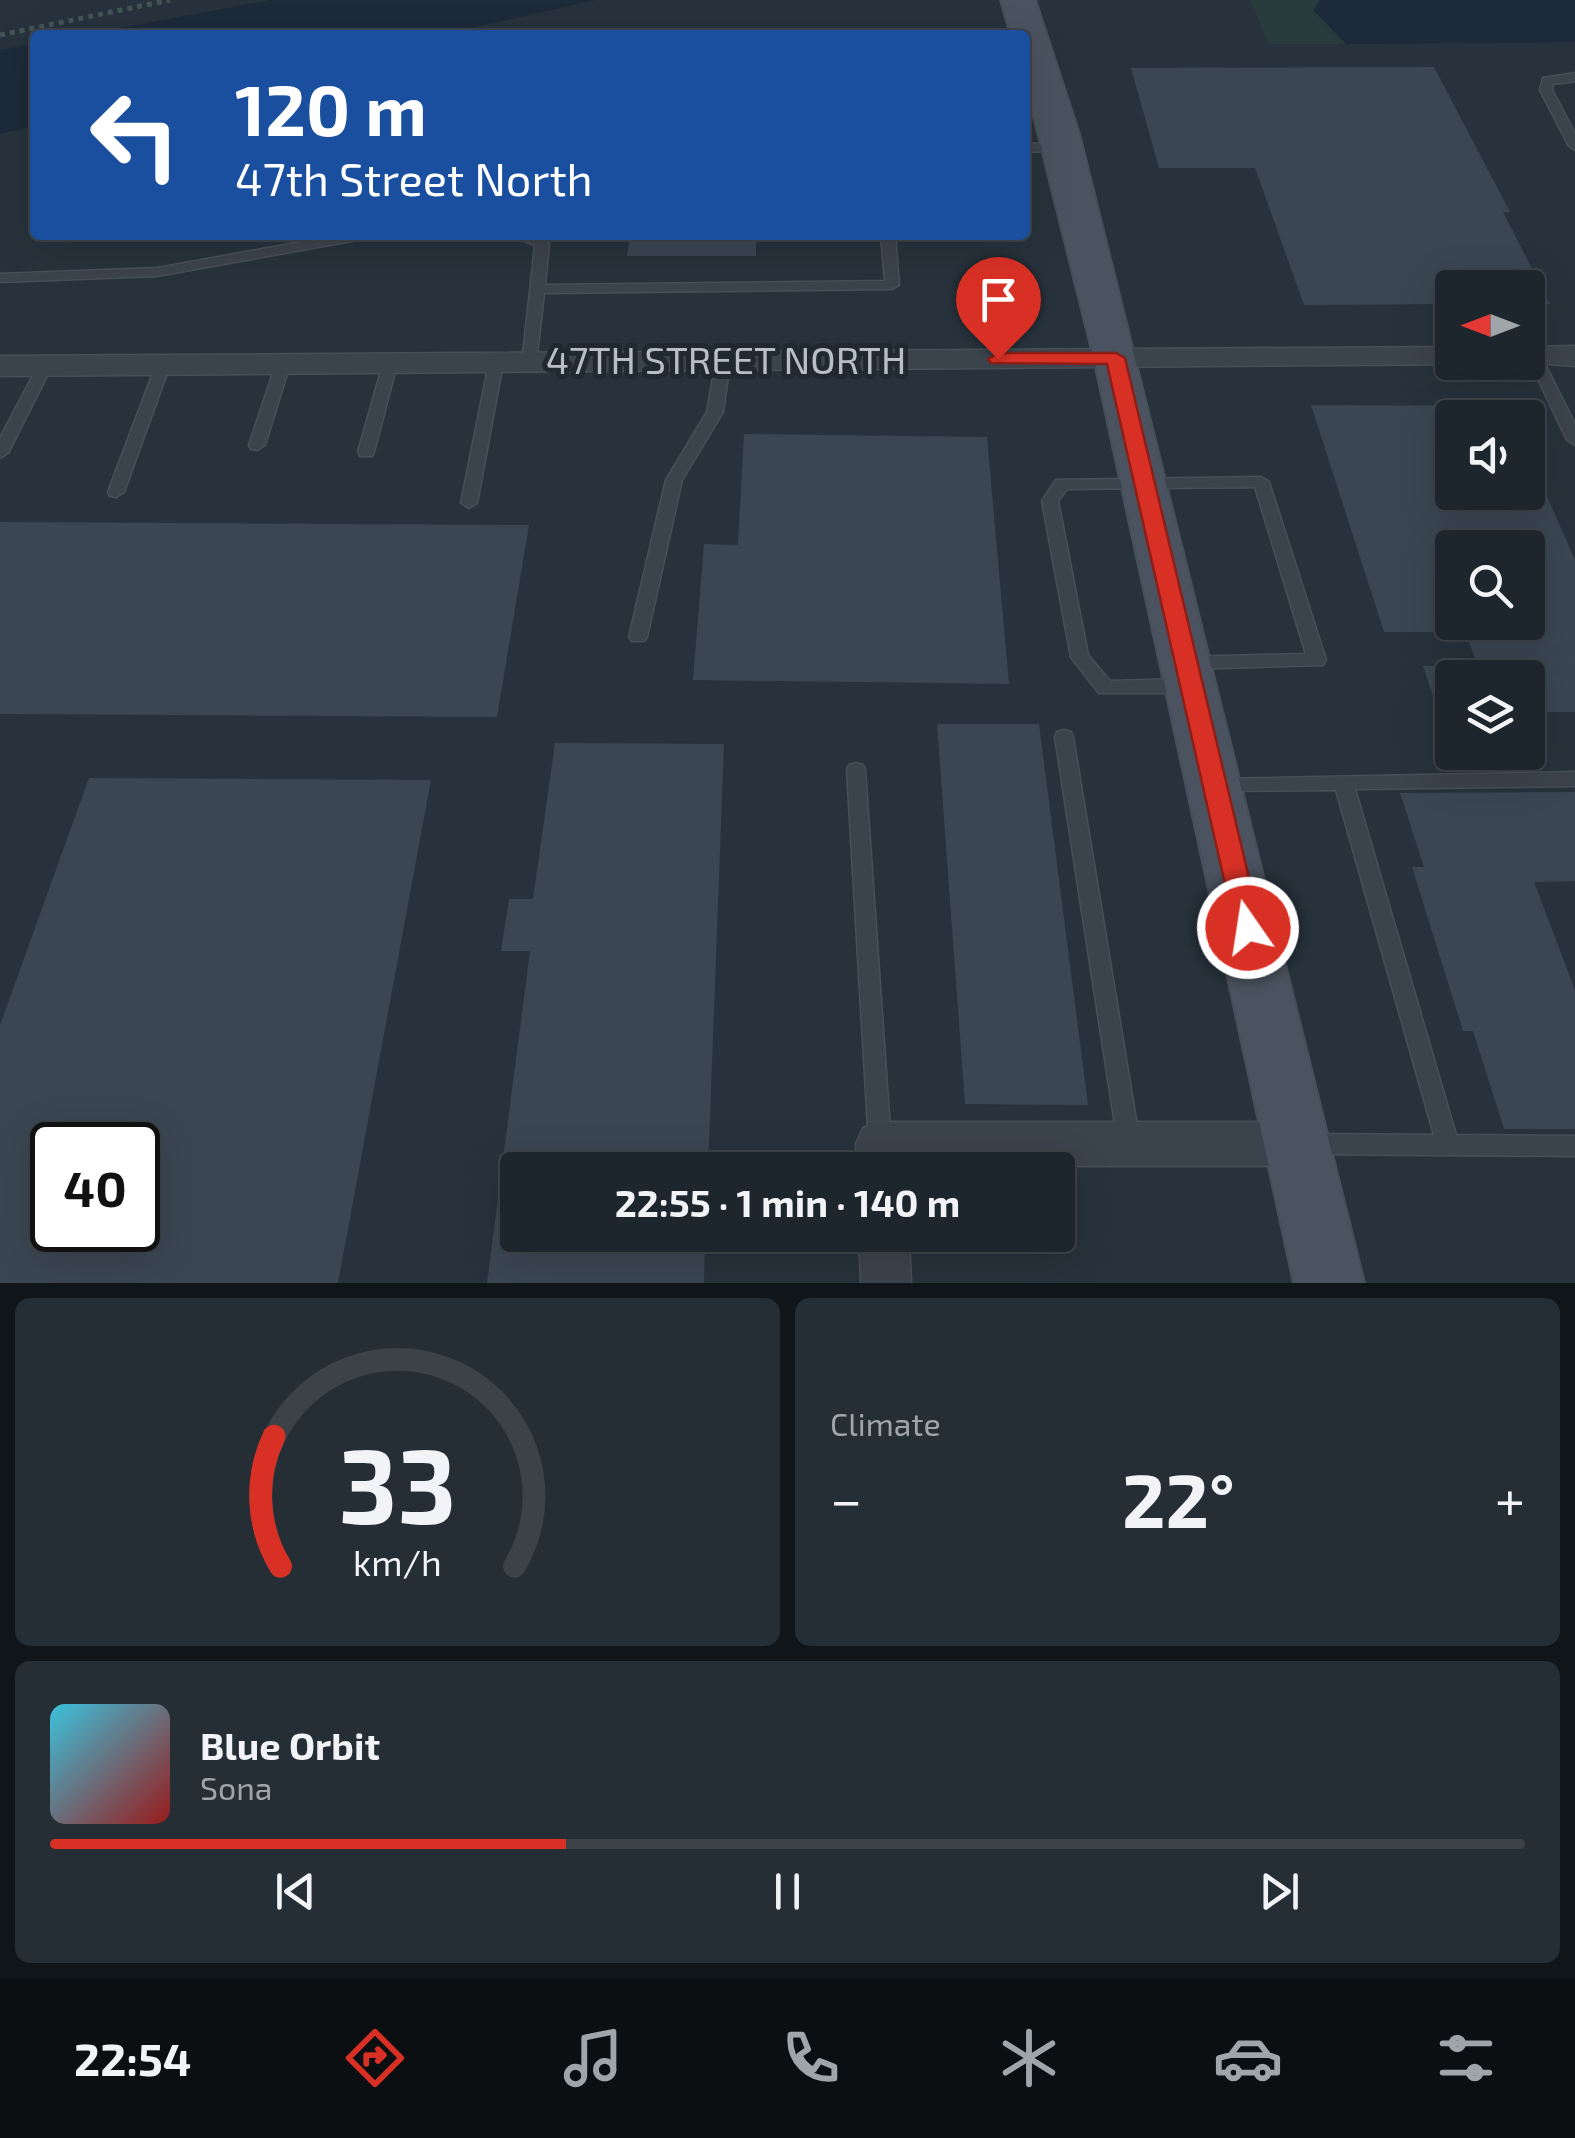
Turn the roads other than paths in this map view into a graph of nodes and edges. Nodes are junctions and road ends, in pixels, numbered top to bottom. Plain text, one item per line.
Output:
1 (1018, 0) edge
2 (1023, 30) edge
3 (1030, 68) edge
4 (1575, 76) edge
5 (1575, 146) edge
6 (1044, 147) edge
7 (336, 240) edge
8 (532, 240) edge
9 (888, 240) edge
10 (0, 278) edge
11 (537, 289) junction
12 (1545, 356) edge
13 (1575, 356) edge
14 (1435, 357) edge
15 (1116, 358) junction
16 (723, 361) junction
17 (496, 363) junction
18 (529, 363) junction
19 (284, 364) junction
20 (390, 364) junction
21 (0, 366) edge
22 (45, 366) junction
23 (163, 366) junction
24 (1544, 380) edge
25 (1575, 440) edge
26 (257, 445) dead end
27 (0, 452) edge
28 (366, 452) dead end
29 (1144, 482) junction
30 (116, 492) dead end
31 (469, 503) dead end
32 (638, 637) dead end
33 (1190, 674) junction
34 (1064, 737) dead end
35 (856, 770) dead end
36 (1575, 779) edge
37 (1344, 782) junction
38 (1215, 784) junction
39 (1129, 1144) junction
40 (1298, 1144) junction
41 (1448, 1145) junction
42 (1575, 1146) edge
43 (880, 1152) edge
44 (976, 1152) edge
45 (885, 1252) edge
46 (886, 1283) edge
47 (1329, 1283) edge

1 - 2 street
3 - 6 street
4 - 5 lane
6 - 15 street
7 - 10 lane
8 - 11 lane
9 - 11 lane
11 - 18 lane
12 - 13 street
14 - 15 street, 47TH STREET NORTH
15 - 16 street, 47TH STREET NORTH
15 - 29 street
16 - 18 street, 47TH STREET NORTH
16 - 32 lane
17 - 18 street, 47TH STREET NORTH
17 - 20 street, 47TH STREET NORTH
17 - 31 lane
19 - 20 street, 47TH STREET NORTH
19 - 23 street, 47TH STREET NORTH
19 - 26 lane
20 - 28 lane
21 - 22 street, 47TH STREET NORTH
22 - 23 street, 47TH STREET NORTH
22 - 27 lane
23 - 30 lane
24 - 25 lane
29 - 33 street
29 - 33 lane
29 - 33 lane
33 - 38 street
34 - 39 lane
35 - 43 lane
36 - 37 lane
37 - 38 lane
37 - 41 lane
38 - 40 street
39 - 40 street
39 - 44 street
40 - 41 lane
40 - 47 street
41 - 42 lane
45 - 46 street

